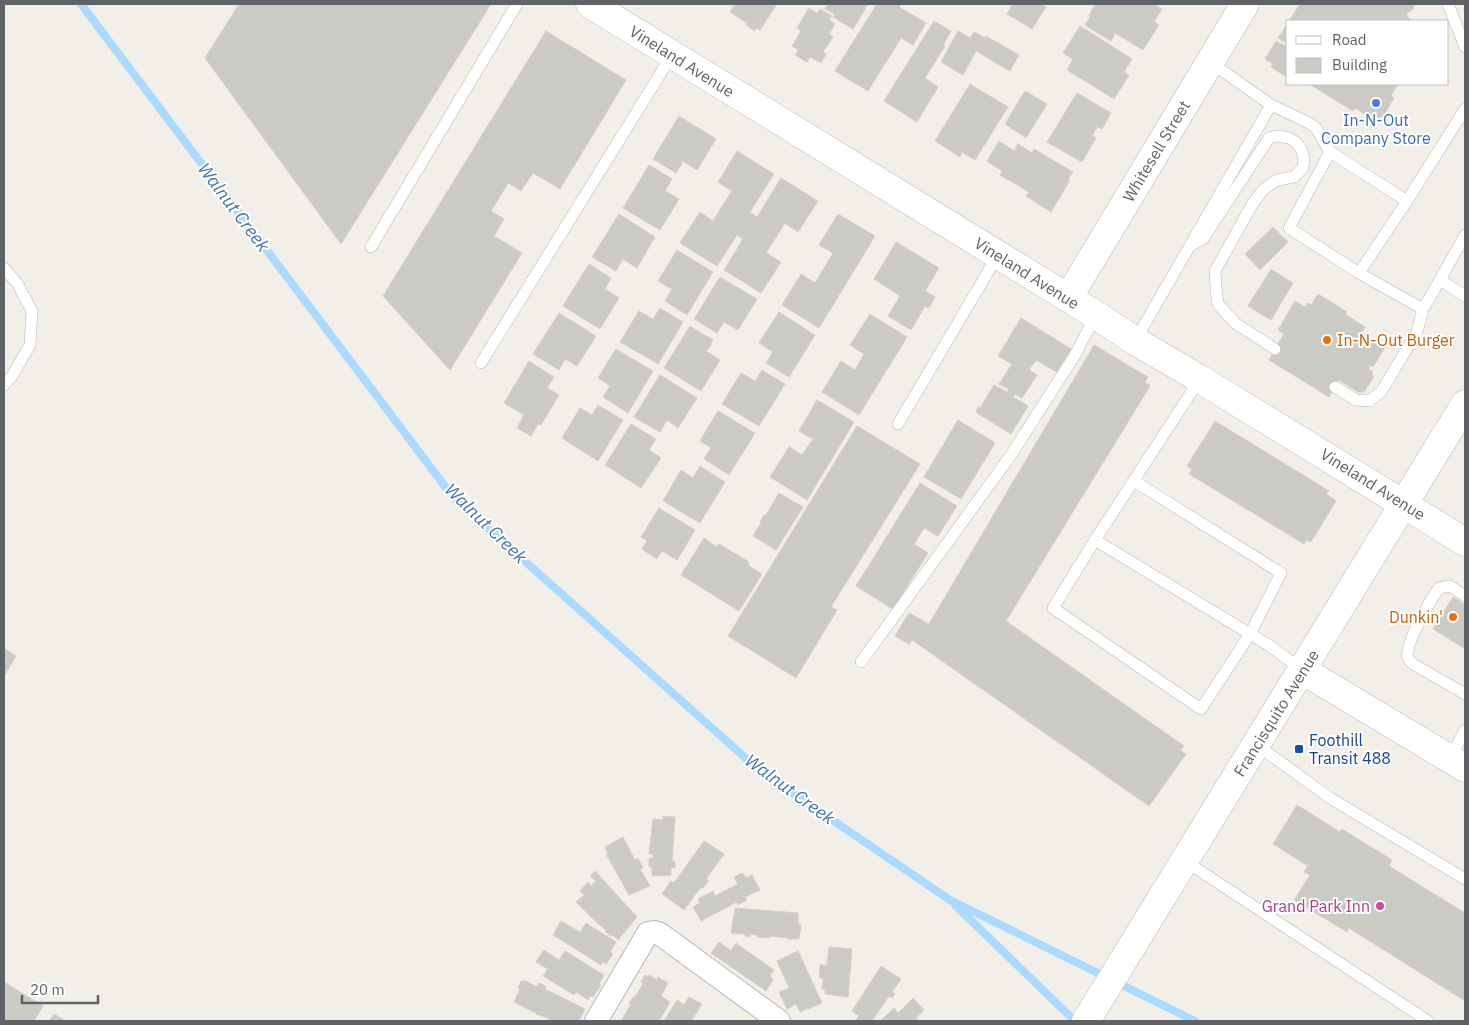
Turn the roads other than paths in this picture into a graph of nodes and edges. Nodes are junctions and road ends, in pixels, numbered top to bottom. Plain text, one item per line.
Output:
1 (517, 4) edge
2 (590, 4) edge
3 (1245, 4) edge
4 (1448, 4) edge
5 (1465, 47) edge
6 (672, 55) junction
7 (1210, 62) junction
8 (1271, 106) junction
9 (1465, 109) edge
10 (1330, 152) junction
11 (1277, 180) junction
12 (1314, 183) junction
13 (1407, 201) junction
14 (1465, 235) edge
15 (1190, 246) junction
16 (371, 247) dead end
17 (998, 256) junction
18 (4, 268) edge
19 (1359, 273) junction
20 (1440, 280) junction
21 (1465, 296) edge
22 (1068, 298) junction
23 (1423, 309) junction
24 (1096, 315) junction
25 (1135, 341) junction
26 (1275, 349) dead end
27 (481, 363) dead end
28 (1200, 379) junction
29 (4, 384) edge
30 (1335, 387) dead end
31 (1465, 404) edge
32 (898, 424) dead end
33 (1134, 481) junction
34 (1405, 504) junction
35 (1095, 540) junction
36 (1465, 542) edge
37 (1465, 596) edge
38 (1250, 634) junction
39 (861, 662) dead end
40 (1302, 670) junction
41 (1465, 694) edge
42 (1465, 730) edge
43 (1257, 745) junction
44 (1458, 763) edge
45 (1185, 861) junction
46 (1465, 879) edge
47 (596, 1021) edge
48 (778, 1021) edge
49 (1086, 1021) edge
50 (1428, 1021) edge

1 - 16 lane
2 - 6 street, Vineland Avenue
3 - 7 street, Whitesell Street
4 - 5 lane
6 - 17 street, Vineland Avenue
6 - 27 lane
7 - 8 lane
7 - 22 street, Whitesell Street
8 - 10 lane
8 - 15 lane
9 - 13 lane
10 - 12 lane
10 - 13 lane
11 - 12 lane
11 - 15 lane
11 - 26 lane
12 - 19 lane
13 - 19 lane
14 - 20 lane
15 - 25 lane
17 - 22 street, Vineland Avenue
17 - 32 lane
18 - 29 lane
19 - 23 lane
20 - 21 lane
20 - 23 lane
22 - 24 street, Vineland Avenue
23 - 30 lane
24 - 25 street, Vineland Avenue
24 - 39 lane
25 - 28 street, Vineland Avenue
28 - 33 lane
28 - 34 street, Vineland Avenue
31 - 34 street, Francisquito Avenue
33 - 35 lane
33 - 38 lane
34 - 36 street, Vineland Avenue
34 - 40 street, Francisquito Avenue
35 - 38 lane
35 - 38 lane
37 - 41 lane
38 - 40 lane
40 - 43 street, Francisquito Avenue
40 - 44 street
42 - 44 lane
43 - 45 street, Francisquito Avenue
43 - 46 lane
45 - 49 street, Francisquito Avenue
45 - 50 lane
47 - 48 street

